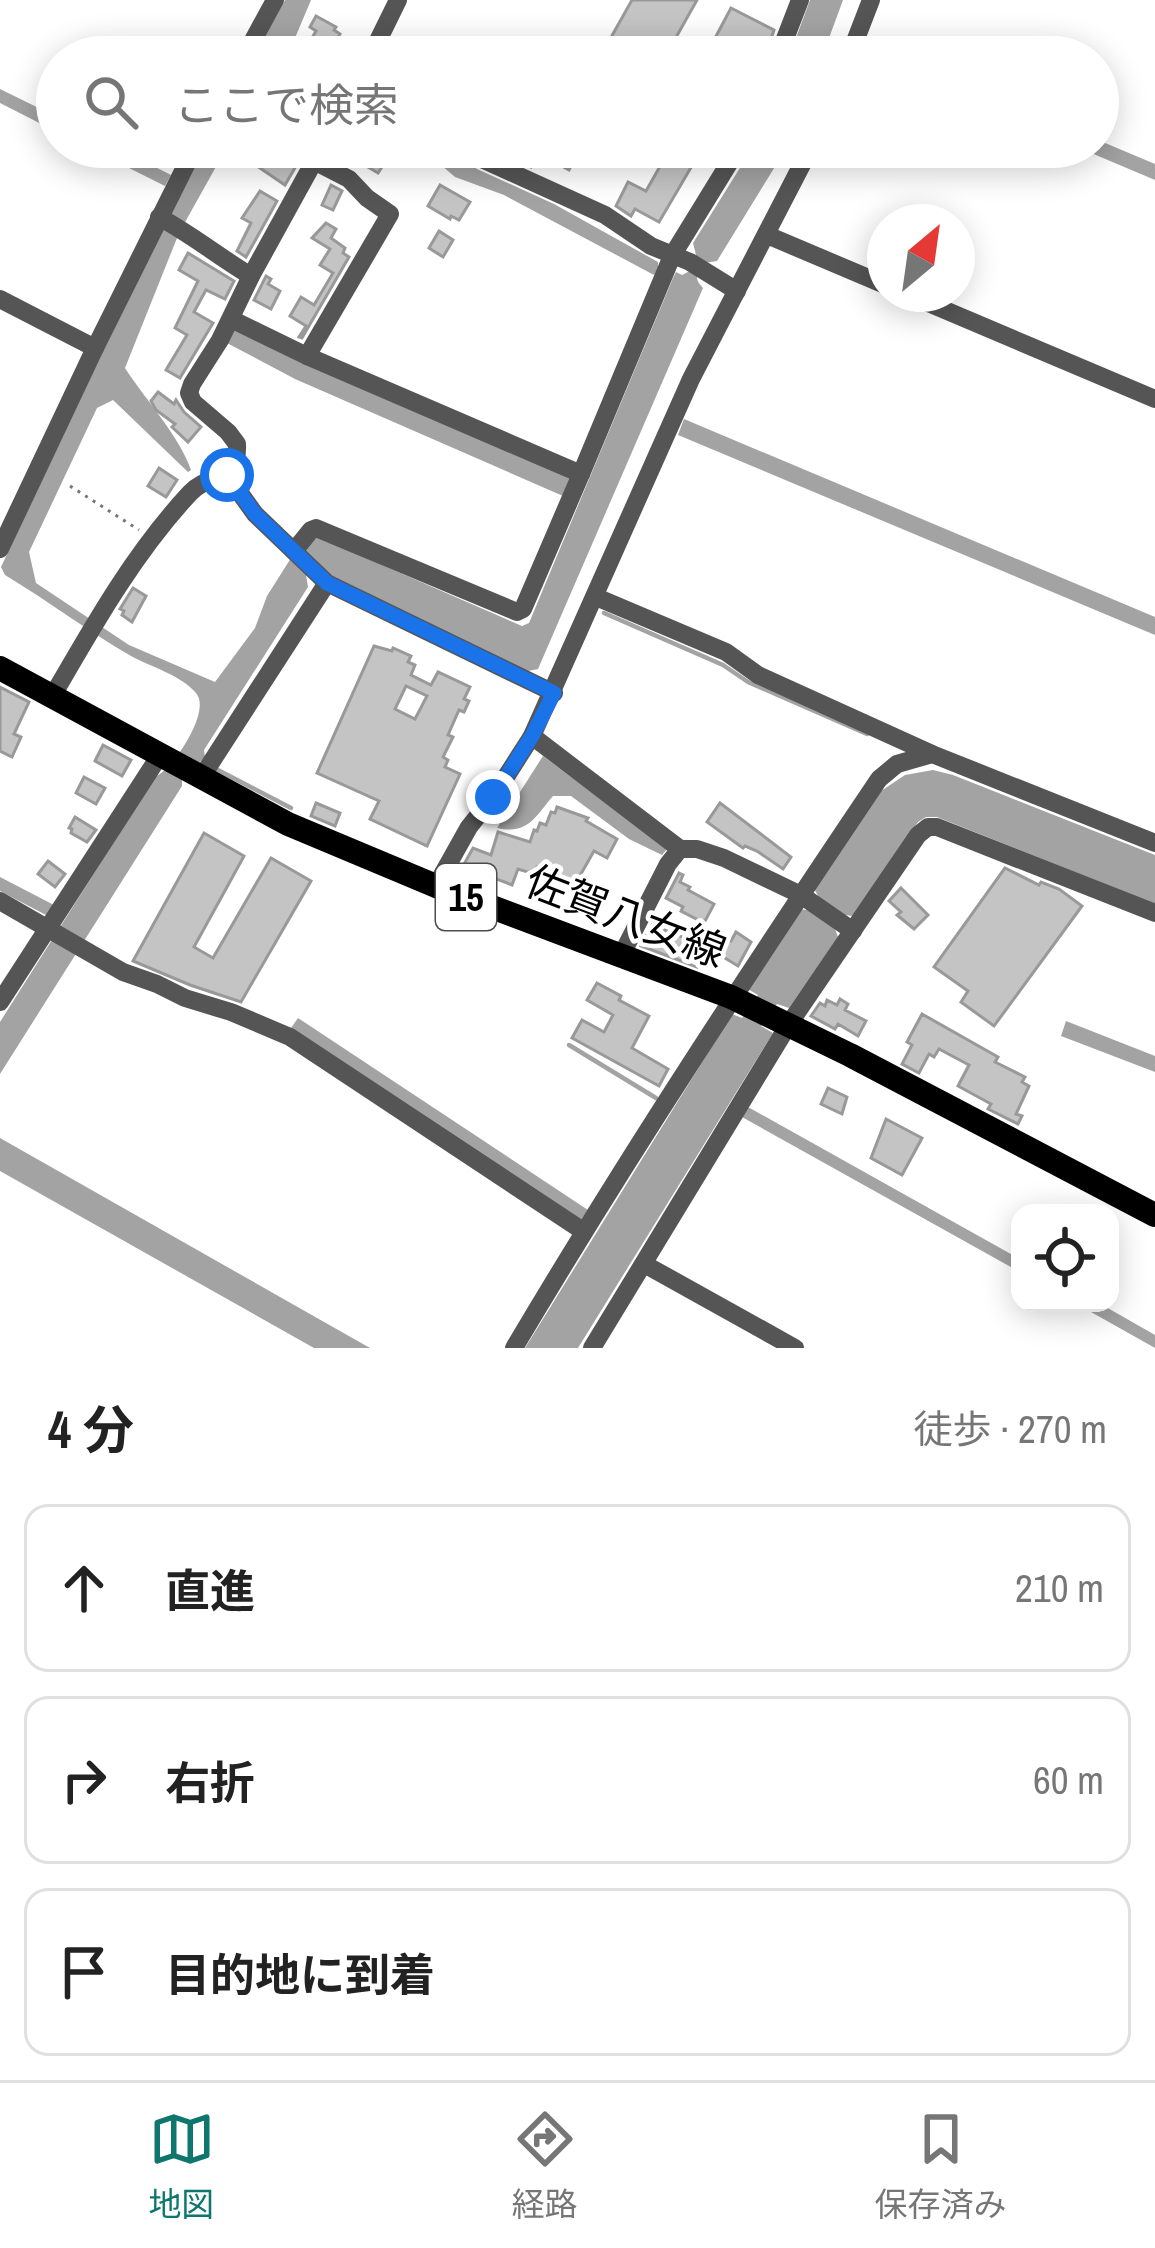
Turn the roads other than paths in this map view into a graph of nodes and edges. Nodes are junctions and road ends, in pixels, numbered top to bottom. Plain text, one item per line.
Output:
1 (275, 0) edge
2 (398, 0) edge
3 (800, 0) edge
4 (871, 0) edge
5 (255, 36) edge
6 (380, 36) edge
7 (786, 36) edge
8 (857, 36) edge
9 (187, 168) edge
10 (310, 168) edge
11 (336, 168) edge
12 (502, 168) edge
13 (730, 168) edge
14 (800, 168) edge
15 (167, 221) junction
16 (767, 235) junction
17 (688, 262) junction
18 (251, 276) junction
19 (867, 277) edge
20 (736, 291) junction
21 (0, 299) edge
22 (950, 312) edge
23 (231, 319) junction
24 (95, 348) junction
25 (307, 356) junction
26 (1155, 399) edge
27 (581, 474) junction
28 (227, 475) junction
29 (0, 549) edge
30 (310, 566) junction
31 (596, 597) junction
32 (0, 668) edge
33 (554, 693) junction
34 (52, 697) junction
35 (532, 736) junction
36 (932, 754) junction
37 (181, 766) junction
38 (1155, 843) edge
39 (680, 849) junction
40 (436, 886) junction
41 (801, 895) junction
42 (0, 901) edge
43 (1155, 914) edge
44 (49, 927) junction
45 (853, 931) junction
46 (621, 956) junction
47 (739, 1001) junction
48 (0, 1002) edge
49 (782, 1020) junction
50 (1155, 1215) edge
51 (584, 1232) junction
52 (644, 1264) junction
53 (514, 1348) edge
54 (592, 1348) edge
55 (795, 1348) edge

1 - 5 street
2 - 6 street
3 - 7 street
4 - 8 street
9 - 15 street
10 - 18 street
11 - 25 street
12 - 17 street
13 - 17 street
14 - 16 street
15 - 18 street
15 - 24 street
16 - 19 street
16 - 20 street
17 - 20 street
17 - 27 street
18 - 23 street
20 - 31 street
21 - 24 street
22 - 26 street
23 - 25 street
23 - 28 street
24 - 29 street
25 - 27 street
27 - 30 street
28 - 30 street
28 - 34 street
30 - 33 street
30 - 37 street
31 - 33 street
31 - 36 street
32 - 34 main road, 佐賀八女線 / 15
33 - 35 street
34 - 37 main road, 佐賀八女線 / 15
35 - 39 street
35 - 40 street
36 - 38 street
36 - 41 street
37 - 40 main road, 佐賀八女線 / 15
37 - 44 street
39 - 41 street
39 - 46 street
40 - 46 main road, 佐賀八女線 / 15
41 - 45 street
41 - 47 street
42 - 44 street
43 - 45 street
44 - 48 street
44 - 51 street
45 - 49 street
46 - 47 main road, 佐賀八女線 / 15
47 - 49 main road, 佐賀八女線 / 15
47 - 51 street
49 - 50 main road, 佐賀八女線 / 15
49 - 52 street
51 - 53 street
52 - 54 street
52 - 55 street

